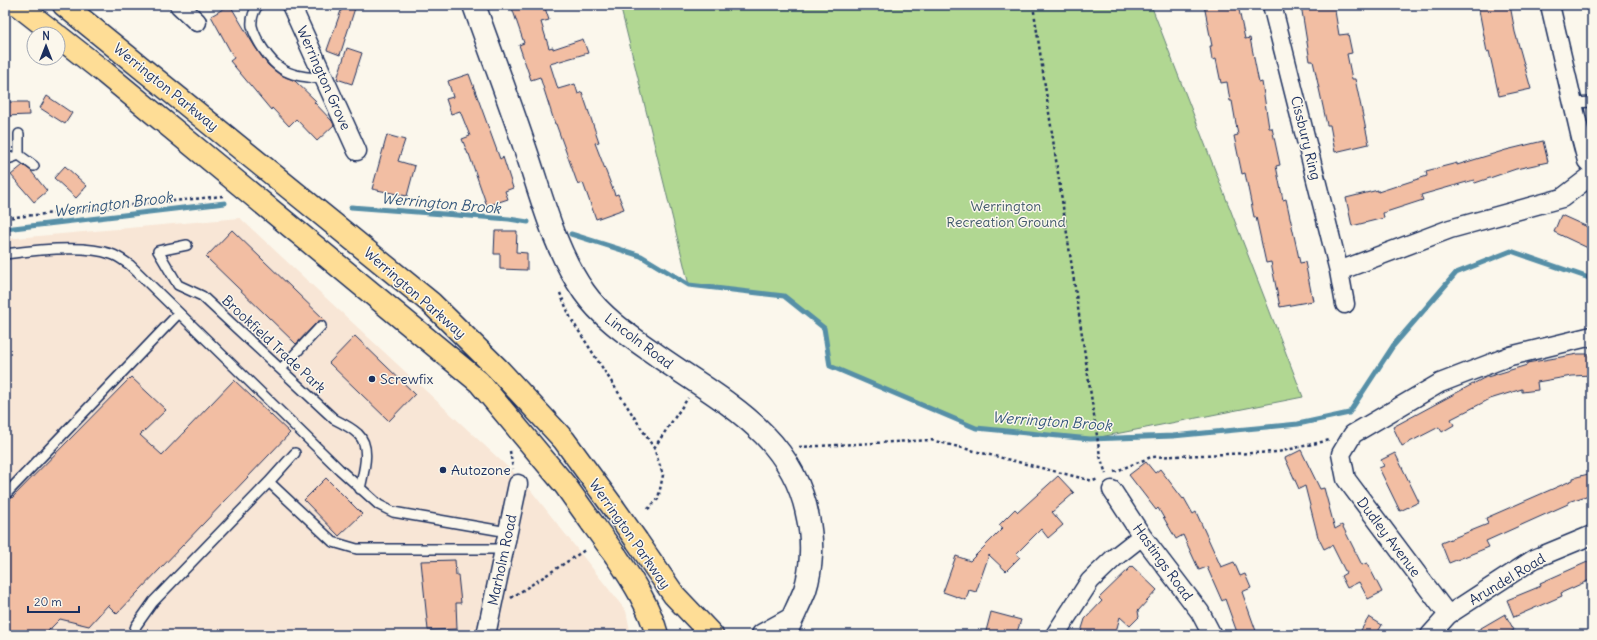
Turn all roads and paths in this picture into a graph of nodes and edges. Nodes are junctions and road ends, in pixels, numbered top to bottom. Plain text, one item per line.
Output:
1 (18, 5) edge
2 (64, 5) edge
3 (179, 5) edge
4 (258, 5) edge
5 (291, 5) edge
6 (474, 5) edge
7 (1033, 5) edge
8 (1272, 5) edge
9 (1550, 5) edge
10 (197, 22) dead end
11 (45, 26) edge
12 (66, 42) edge
13 (324, 79) junction
14 (1583, 103) edge
15 (19, 134) dead end
16 (356, 151) dead end
17 (19, 155) junction
18 (5, 160) edge
19 (34, 166) dead end
20 (1592, 166) edge
21 (1592, 175) edge
22 (224, 196) dead end
23 (5, 218) edge
24 (187, 245) dead end
25 (5, 254) edge
26 (1339, 271) junction
27 (559, 290) dead end
28 (1345, 304) dead end
29 (179, 313) junction
30 (321, 326) dead end
31 (1592, 336) edge
32 (281, 369) junction
33 (689, 396) dead end
34 (1353, 434) junction
35 (802, 447) dead end
36 (654, 448) junction
37 (295, 453) dead end
38 (268, 482) junction
39 (1109, 483) junction
40 (518, 484) dead end
41 (360, 489) junction
42 (5, 495) edge
43 (646, 511) dead end
44 (1592, 535) edge
45 (1142, 536) junction
46 (506, 541) junction
47 (585, 550) dead end
48 (492, 606) junction
49 (1448, 615) junction
50 (788, 627) edge
51 (133, 635) edge
52 (486, 635) edge
53 (658, 635) edge
54 (712, 635) edge
55 (763, 635) edge
56 (1055, 635) edge
57 (1212, 635) edge
58 (1430, 635) edge

1 - 11 highway
2 - 54 highway, Werrington Parkway, bridge
3 - 10 street
4 - 13 lane
5 - 13 street, Werrington Grove
6 - 50 street, Lincoln Road
7 - 39 path
8 - 26 street, Cissbury Ring
9 - 14 street
12 - 53 highway, Werrington Parkway, bridge
13 - 16 street, Werrington Grove
14 - 20 street
15 - 17 lane
17 - 18 lane
17 - 19 lane
21 - 26 street
22 - 23 path
24 - 32 lane, Brookfield Trade Park
25 - 29 lane
26 - 28 street, Cissbury Ring
27 - 36 path
29 - 41 lane
29 - 42 lane
30 - 32 lane
31 - 34 street
32 - 41 lane, Brookfield Trade Park
33 - 36 path
34 - 39 path
34 - 49 street, Dudley Avenue
35 - 39 path
36 - 43 path
37 - 38 lane
38 - 46 lane
38 - 51 lane
39 - 45 street, Hastings Road
40 - 46 street, Marholm Road
41 - 46 lane
44 - 49 street, Arundel Road
45 - 56 street
45 - 57 street, Hastings Road
46 - 48 street, Marholm Road
47 - 48 path
48 - 52 street, Marholm Road
49 - 58 street, Arundel Road
50 - 55 street, Lincoln Road

